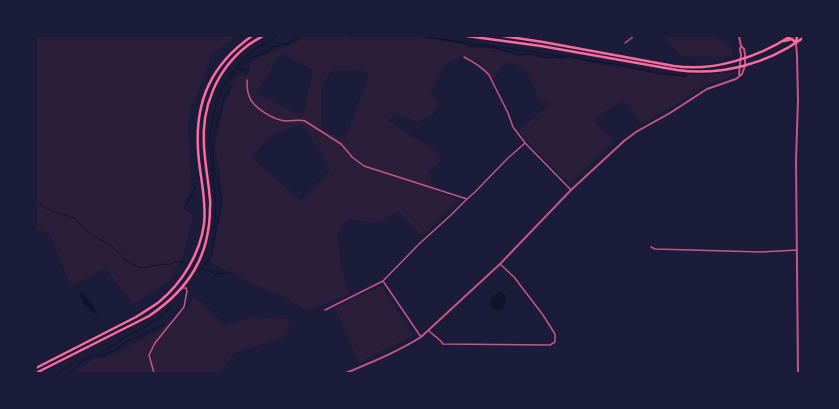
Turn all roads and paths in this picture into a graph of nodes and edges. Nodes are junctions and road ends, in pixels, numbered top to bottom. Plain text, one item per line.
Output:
1 (252, 36) edge
2 (263, 36) edge
3 (467, 36) edge
4 (503, 36) edge
5 (634, 36) edge
6 (739, 36) edge
7 (791, 36) edge
8 (798, 36) edge
9 (803, 38) edge
10 (781, 42) junction
11 (625, 43) dead end
12 (796, 43) junction
13 (741, 46) junction
14 (464, 58) dead end
15 (745, 58) junction
16 (741, 59) junction
17 (745, 66) junction
18 (740, 67) junction
19 (740, 76) junction
20 (247, 80) dead end
21 (525, 143) junction
22 (571, 190) junction
23 (467, 199) junction
24 (651, 247) dead end
25 (797, 250) junction
26 (500, 264) junction
27 (383, 281) junction
28 (182, 288) junction
29 (325, 310) dead end
30 (428, 330) junction
31 (421, 336) junction
32 (36, 368) edge
33 (36, 373) edge
34 (154, 373) edge
35 (346, 373) edge
36 (798, 373) edge

1 - 32 highway
2 - 28 highway
3 - 18 highway
4 - 16 highway
5 - 11 street
6 - 13 street
7 - 10 highway
8 - 12 highway
9 - 12 highway
10 - 12 highway
10 - 15 highway
12 - 17 highway
12 - 25 street
13 - 15 street
13 - 16 street
14 - 21 street
15 - 16 highway
15 - 17 street
16 - 18 street
17 - 18 highway
17 - 19 street
18 - 19 street
19 - 22 street
20 - 23 street
21 - 22 street
21 - 23 street
22 - 26 street
23 - 27 street
24 - 25 street
25 - 36 street
26 - 30 street
26 - 30 street
27 - 29 street
27 - 31 street
28 - 33 highway
28 - 34 street
30 - 31 street
31 - 35 street

